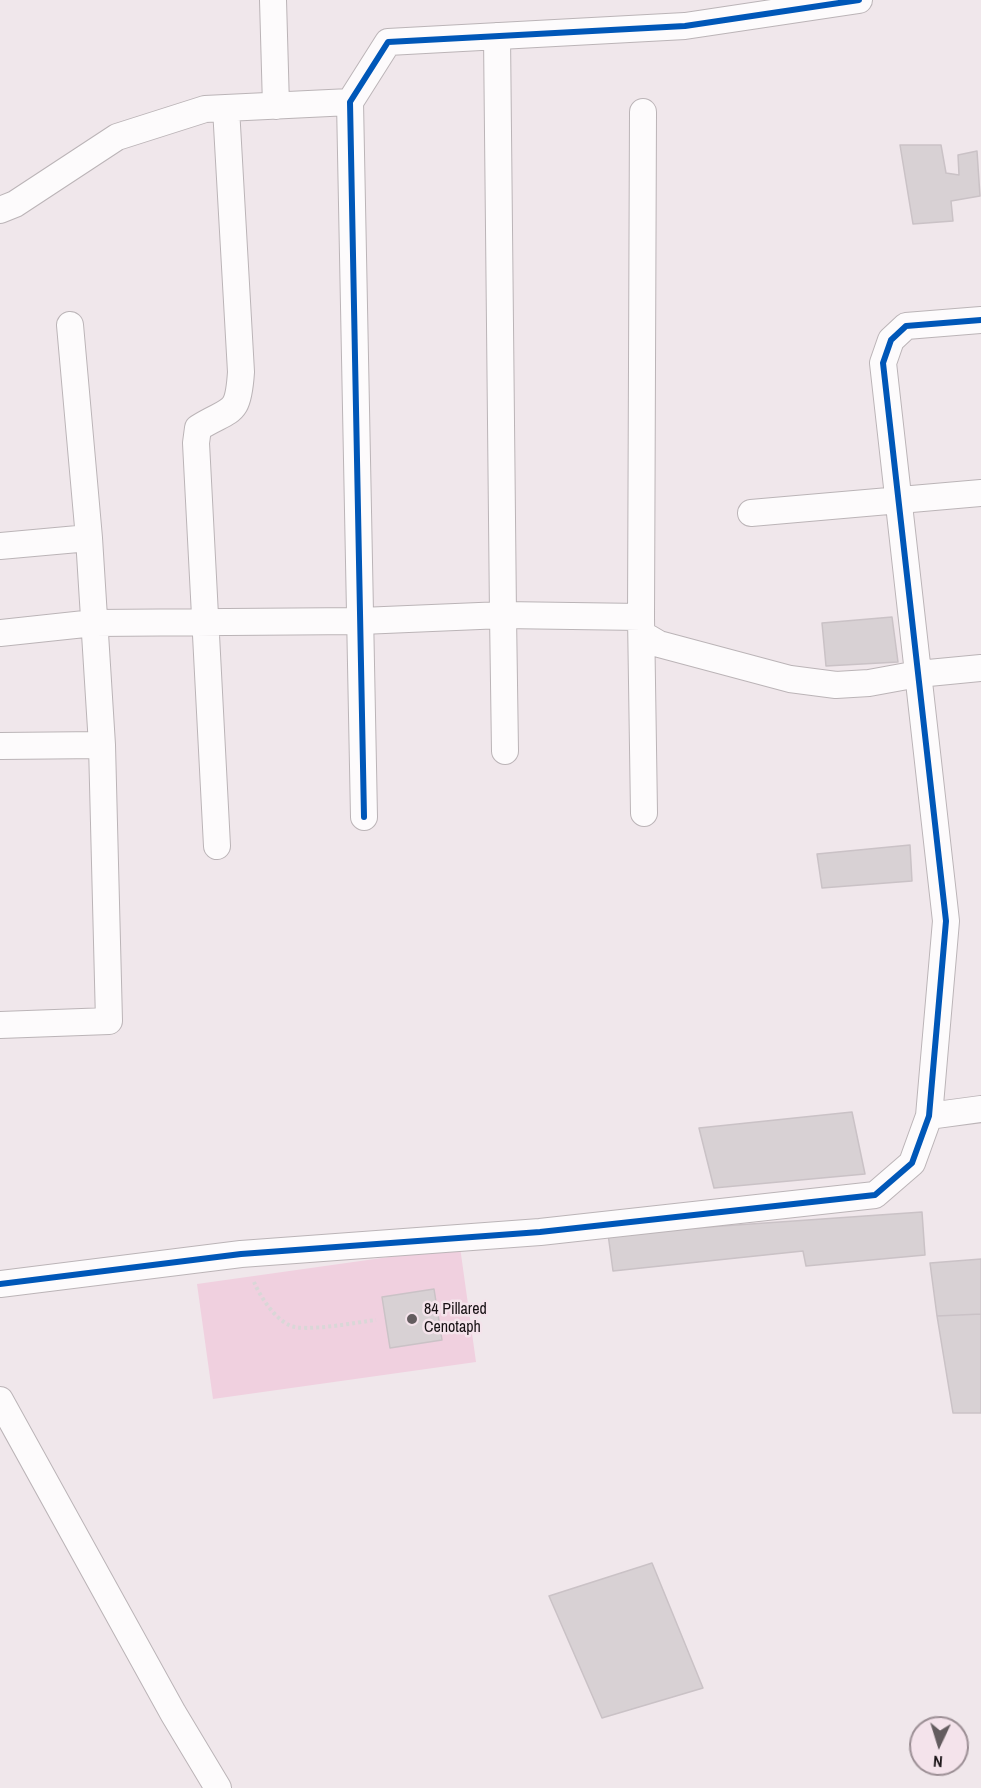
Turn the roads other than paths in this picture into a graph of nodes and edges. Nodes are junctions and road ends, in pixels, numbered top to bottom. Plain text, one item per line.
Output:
1 (273, 0) edge
2 (859, 0) edge
3 (496, 36) junction
4 (350, 102) junction
5 (276, 106) junction
6 (226, 108) junction
7 (643, 112) dead end
8 (0, 210) edge
9 (981, 320) edge
10 (70, 325) dead end
11 (981, 493) edge
12 (900, 501) junction
13 (751, 513) dead end
14 (89, 538) junction
15 (0, 546) edge
16 (502, 615) junction
17 (361, 621) junction
18 (94, 622) junction
19 (207, 622) junction
20 (642, 625) junction
21 (0, 633) edge
22 (981, 668) edge
23 (918, 674) junction
24 (102, 745) junction
25 (0, 746) edge
26 (504, 751) dead end
27 (644, 813) dead end
28 (364, 817) dead end
29 (217, 846) dead end
30 (0, 1025) edge
31 (981, 1109) edge
32 (929, 1116) junction
33 (0, 1284) edge
34 (0, 1400) edge
35 (218, 1788) edge

1 - 5 street
2 - 3 street
3 - 4 street
3 - 16 street
4 - 5 street
4 - 17 street
5 - 6 street
6 - 8 street
6 - 19 street
7 - 20 street
9 - 12 street
10 - 14 street
11 - 12 street
12 - 13 street
12 - 23 street
14 - 15 street
14 - 18 street
16 - 17 street
16 - 20 street
16 - 26 street
17 - 19 street
17 - 28 street
18 - 19 street
18 - 21 street
18 - 24 street
19 - 29 street
20 - 23 street
20 - 27 street
22 - 23 street
23 - 32 street
24 - 25 street
24 - 30 street
31 - 32 street
32 - 33 street
34 - 35 street

